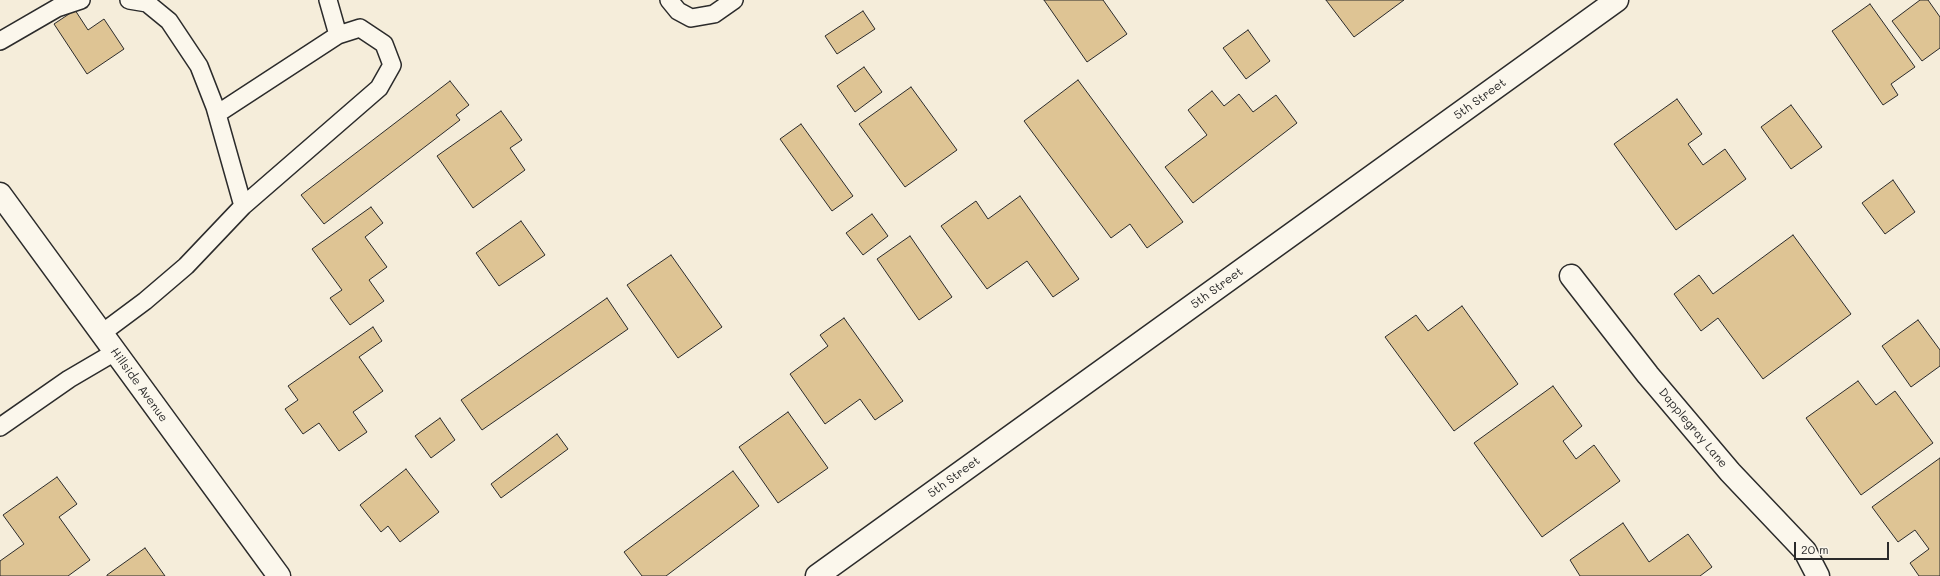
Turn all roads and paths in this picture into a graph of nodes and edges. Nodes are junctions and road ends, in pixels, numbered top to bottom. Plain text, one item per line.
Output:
1 (81, 0) edge
2 (129, 0) edge
3 (328, 0) edge
4 (669, 0) edge
5 (734, 0) edge
6 (1617, 0) edge
7 (148, 1) edge
8 (338, 35) junction
9 (0, 41) edge
10 (216, 114) junction
11 (0, 194) edge
12 (243, 206) junction
13 (1571, 276) dead end
14 (102, 333) junction
15 (115, 352) junction
16 (0, 427) edge
17 (279, 576) edge
18 (817, 576) edge
19 (1818, 576) edge

1 - 9 lane
2 - 7 lane
3 - 8 lane
4 - 5 lane
6 - 18 street, 5th Street
7 - 10 lane
8 - 10 lane
8 - 12 lane
10 - 12 lane
11 - 14 street, Hillside Avenue
12 - 14 lane
13 - 19 street, Dapplegray Lane
14 - 15 street, Hillside Avenue
15 - 16 lane
15 - 17 street, Hillside Avenue

